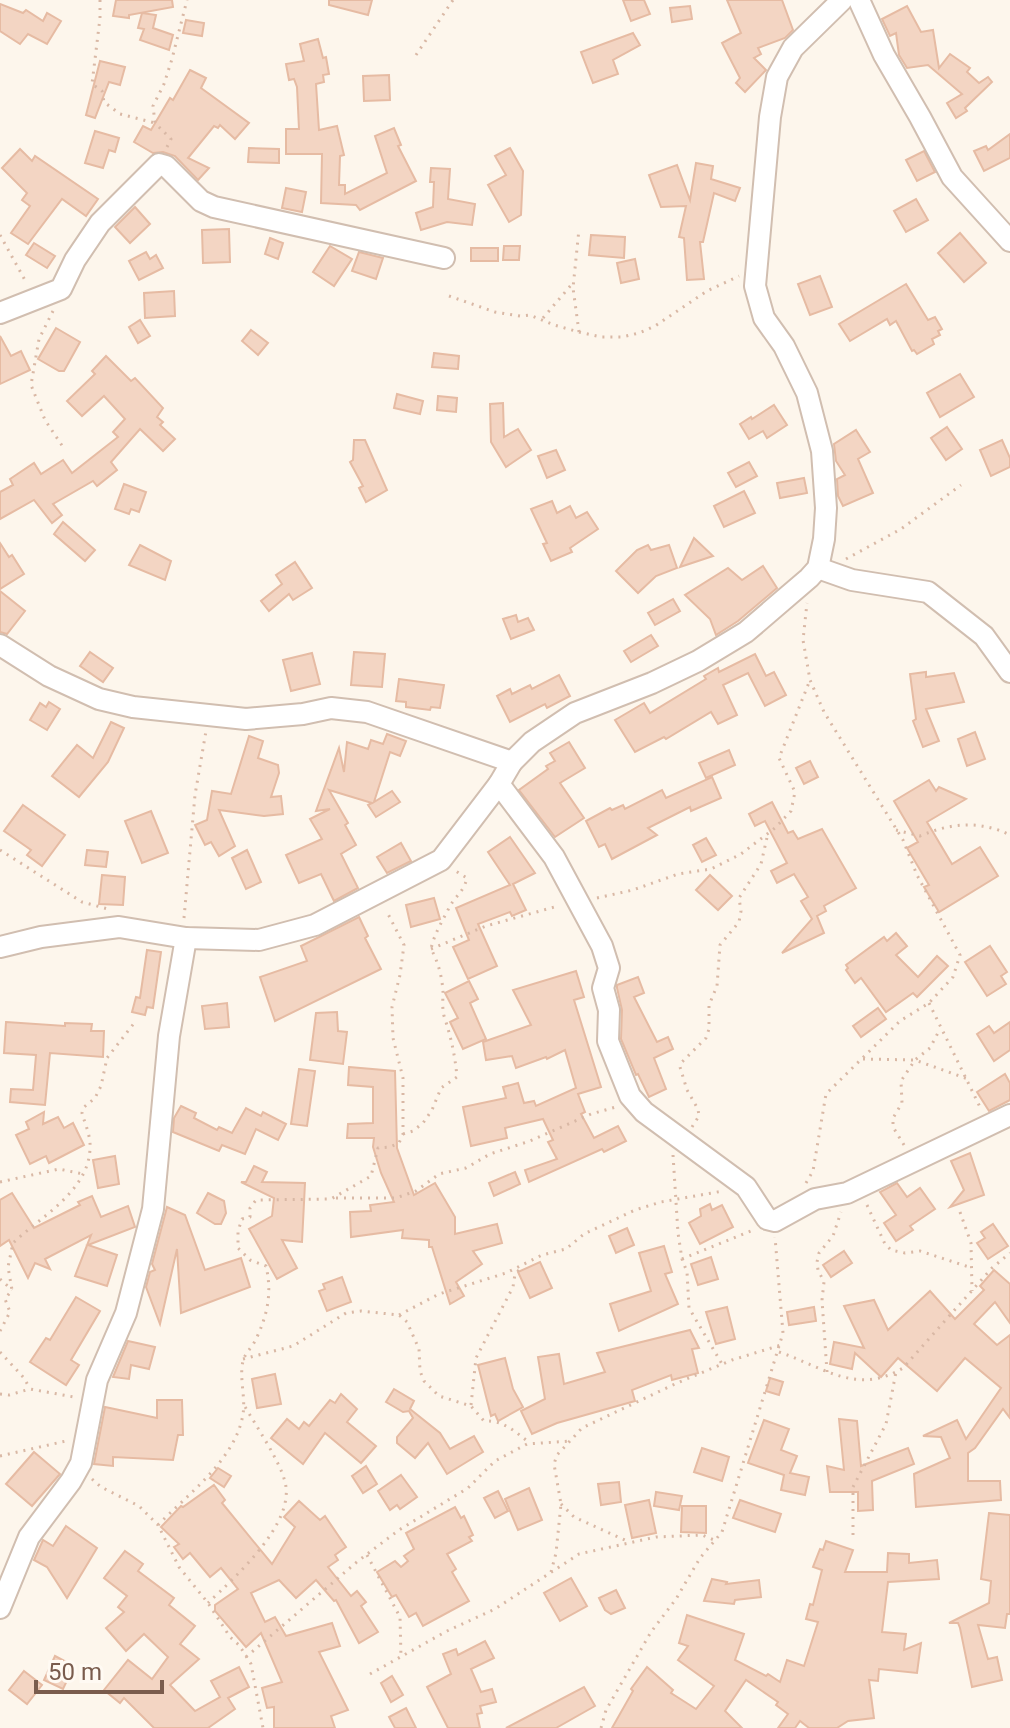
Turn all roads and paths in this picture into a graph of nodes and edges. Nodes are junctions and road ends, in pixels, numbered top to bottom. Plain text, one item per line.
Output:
1 (100, 0) edge
2 (187, 0) edge
3 (453, 0) edge
4 (842, 0) edge
5 (859, 0) edge
6 (416, 55) dead end
7 (155, 123) junction
8 (156, 166) junction
9 (579, 229) dead end
10 (0, 235) edge
11 (1010, 241) edge
12 (444, 258) dead end
13 (757, 268) junction
14 (574, 281) junction
15 (61, 289) junction
16 (449, 296) dead end
17 (37, 298) junction
18 (0, 313) edge
19 (543, 318) junction
20 (579, 332) junction
21 (63, 447) dead end
22 (961, 485) dead end
23 (817, 572) junction
24 (0, 645) edge
25 (1010, 672) edge
26 (810, 680) junction
27 (208, 715) junction
28 (512, 762) junction
29 (499, 784) junction
30 (896, 830) junction
31 (768, 833) junction
32 (1010, 835) edge
33 (0, 850) edge
34 (441, 860) junction
35 (391, 902) dead end
36 (578, 902) junction
37 (121, 914) dead end
38 (186, 938) junction
39 (0, 947) edge
40 (431, 949) junction
41 (929, 1003) junction
42 (135, 1022) dead end
43 (940, 1029) junction
44 (860, 1059) junction
45 (915, 1060) junction
46 (968, 1079) junction
47 (635, 1102) junction
48 (1010, 1115) edge
49 (988, 1127) junction
50 (403, 1134) junction
51 (675, 1135) junction
52 (909, 1162) junction
53 (83, 1174) junction
54 (0, 1182) edge
55 (746, 1187) junction
56 (853, 1190) junction
57 (333, 1198) junction
58 (676, 1199) junction
59 (800, 1206) junction
60 (960, 1212) dead end
61 (775, 1221) junction
62 (1010, 1253) edge
63 (682, 1259) junction
64 (523, 1267) junction
65 (972, 1268) junction
66 (0, 1279) edge
67 (12, 1290) junction
68 (972, 1291) junction
69 (399, 1315) junction
70 (0, 1331) edge
71 (781, 1345) junction
72 (0, 1352) edge
73 (779, 1352) junction
74 (243, 1359) junction
75 (722, 1364) junction
76 (827, 1372) junction
77 (896, 1372) junction
78 (30, 1389) junction
79 (0, 1394) edge
80 (93, 1401) junction
81 (243, 1403) junction
82 (471, 1406) junction
83 (86, 1437) junction
84 (571, 1441) junction
85 (530, 1443) junction
86 (0, 1456) edge
87 (81, 1463) junction
88 (561, 1504) junction
89 (158, 1525) junction
90 (853, 1535) dead end
91 (629, 1541) junction
92 (716, 1541) junction
93 (367, 1555) junction
94 (551, 1572) junction
95 (208, 1603) junction
96 (0, 1608) edge
97 (246, 1657) junction
98 (401, 1658) junction
99 (370, 1674) dead end
100 (263, 1728) edge
101 (601, 1728) edge

1 - 7 path
2 - 7 path
3 - 6 path
4 - 13 street
5 - 11 street
7 - 8 path
8 - 12 street
8 - 15 street
9 - 14 path
10 - 17 path
13 - 20 path
13 - 23 street
14 - 19 path
14 - 20 path
15 - 17 street
15 - 21 path
16 - 19 path
17 - 18 street
19 - 20 path
22 - 23 path
23 - 25 street
23 - 26 path
23 - 28 street
24 - 27 street
26 - 30 path
26 - 31 path
27 - 28 street
27 - 38 path
28 - 29 street
29 - 34 street
29 - 36 street
30 - 32 path
30 - 41 path
31 - 36 path
31 - 51 path
33 - 37 path
34 - 38 street
34 - 40 path
35 - 50 path
36 - 40 path
36 - 47 street
38 - 39 street
38 - 80 street
40 - 50 path
41 - 43 path
41 - 44 path
42 - 53 path
43 - 45 path
43 - 46 path
44 - 45 path
44 - 59 path
45 - 46 path
45 - 52 path
46 - 49 path
47 - 51 street
47 - 57 path
48 - 49 street
49 - 52 street
50 - 57 path
51 - 55 street
51 - 58 path
52 - 56 street
53 - 54 path
53 - 67 path
55 - 58 path
55 - 61 street
56 - 59 street
56 - 65 path
56 - 76 path
57 - 74 path
58 - 63 path
58 - 64 path
59 - 61 street
60 - 65 path
61 - 63 path
61 - 71 path
62 - 68 path
63 - 75 path
64 - 69 path
64 - 82 path
65 - 68 path
66 - 67 path
67 - 70 path
68 - 77 path
69 - 74 path
69 - 82 path
71 - 73 path
71 - 75 path
72 - 78 path
73 - 76 path
73 - 92 path
74 - 81 path
75 - 84 path
76 - 77 path
77 - 90 path
78 - 79 path
78 - 80 path
80 - 83 street
81 - 89 path
81 - 95 path
82 - 85 path
83 - 86 path
83 - 87 street
84 - 85 path
84 - 88 path
85 - 93 path
87 - 89 path
87 - 96 street
88 - 91 path
88 - 94 path
89 - 95 path
91 - 92 path
91 - 94 path
92 - 101 path
93 - 97 path
93 - 98 path
94 - 98 path
95 - 97 path
97 - 100 path
98 - 99 path

